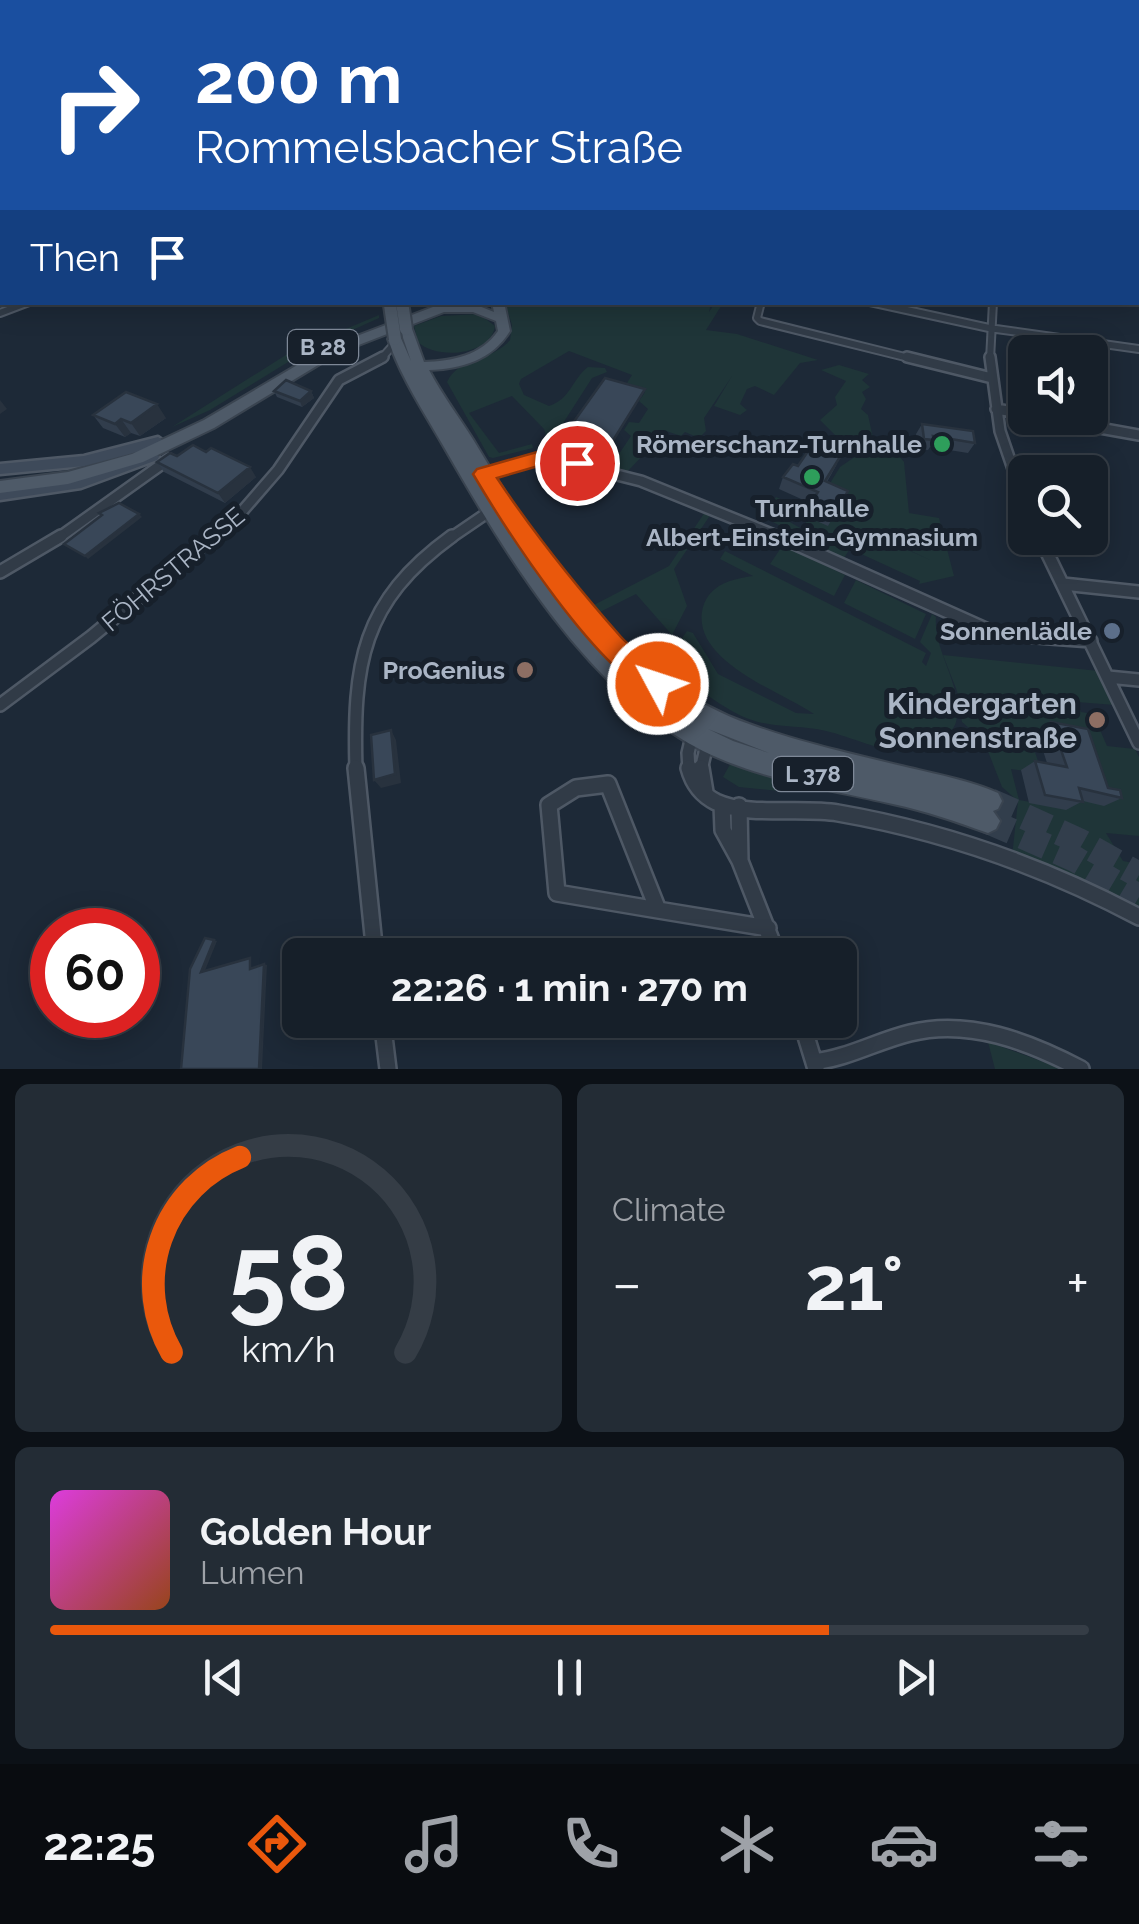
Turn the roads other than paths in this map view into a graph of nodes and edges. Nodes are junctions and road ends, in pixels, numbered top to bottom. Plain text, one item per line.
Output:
1 (394, 305) edge
2 (432, 305) edge
3 (454, 305) edge
4 (498, 305) edge
5 (760, 305) edge
6 (993, 305) edge
7 (910, 307) edge
8 (500, 318) junction
9 (989, 328) junction
10 (403, 332) junction
11 (1139, 349) edge
12 (456, 361) junction
13 (414, 363) junction
14 (362, 367) junction
15 (992, 378) junction
16 (433, 386) junction
17 (996, 409) junction
18 (1008, 411) edge
19 (218, 415) junction
20 (1108, 429) edge
21 (1139, 435) edge
22 (169, 446) junction
23 (1008, 466) edge
24 (0, 469) edge
25 (477, 477) junction
26 (0, 478) edge
27 (0, 486) edge
28 (0, 495) edge
29 (495, 508) junction
30 (1048, 555) edge
31 (0, 572) edge
32 (1063, 584) junction
33 (1139, 592) edge
34 (1091, 641) junction
35 (1108, 677) junction
36 (1139, 680) edge
37 (0, 705) edge
38 (703, 731) junction
39 (1139, 743) edge
40 (722, 805) junction
41 (739, 806) junction
42 (989, 811) tunnel mouth
43 (740, 862) junction
44 (658, 912) junction
45 (1139, 917) edge
46 (768, 928) junction
47 (373, 938) edge
48 (772, 938) edge
49 (384, 1038) edge
50 (806, 1038) edge
51 (815, 1066) edge
52 (388, 1069) edge
53 (1081, 1069) edge

1 - 10 main road, L 378, bridge
2 - 19 main road, B 28
3 - 10 main road, B 28
4 - 8 main road
5 - 15 street
6 - 9 street
7 - 9 street
8 - 10 main road
8 - 12 main road
9 - 11 street
9 - 15 street
10 - 13 main road, L 378
10 - 14 street, FÖHRSTRASSE
10 - 19 main road, B 28
12 - 13 main road
12 - 16 main road
13 - 14 street
13 - 16 main road, L 378
13 - 25 main road, L 378
14 - 37 street, FÖHRSTRASSE
15 - 17 street
16 - 25 main road, L 378
17 - 18 street
17 - 23 street
19 - 22 main road, B 28
20 - 21 street
22 - 24 main road
22 - 26 main road, B 28
22 - 27 main road, B 28
22 - 28 main road
22 - 31 street
25 - 29 main road, L 378
25 - 34 street
29 - 38 main road, L 378
29 - 47 street
30 - 32 street
32 - 33 street
32 - 34 street
34 - 35 street
35 - 36 street
35 - 39 street
38 - 40 street
38 - 42 main road, L 378
40 - 41 street
40 - 43 street
41 - 43 street
41 - 45 street
43 - 46 street
44 - 44 street
44 - 46 street
46 - 48 street
49 - 52 street
50 - 51 street
51 - 53 street

